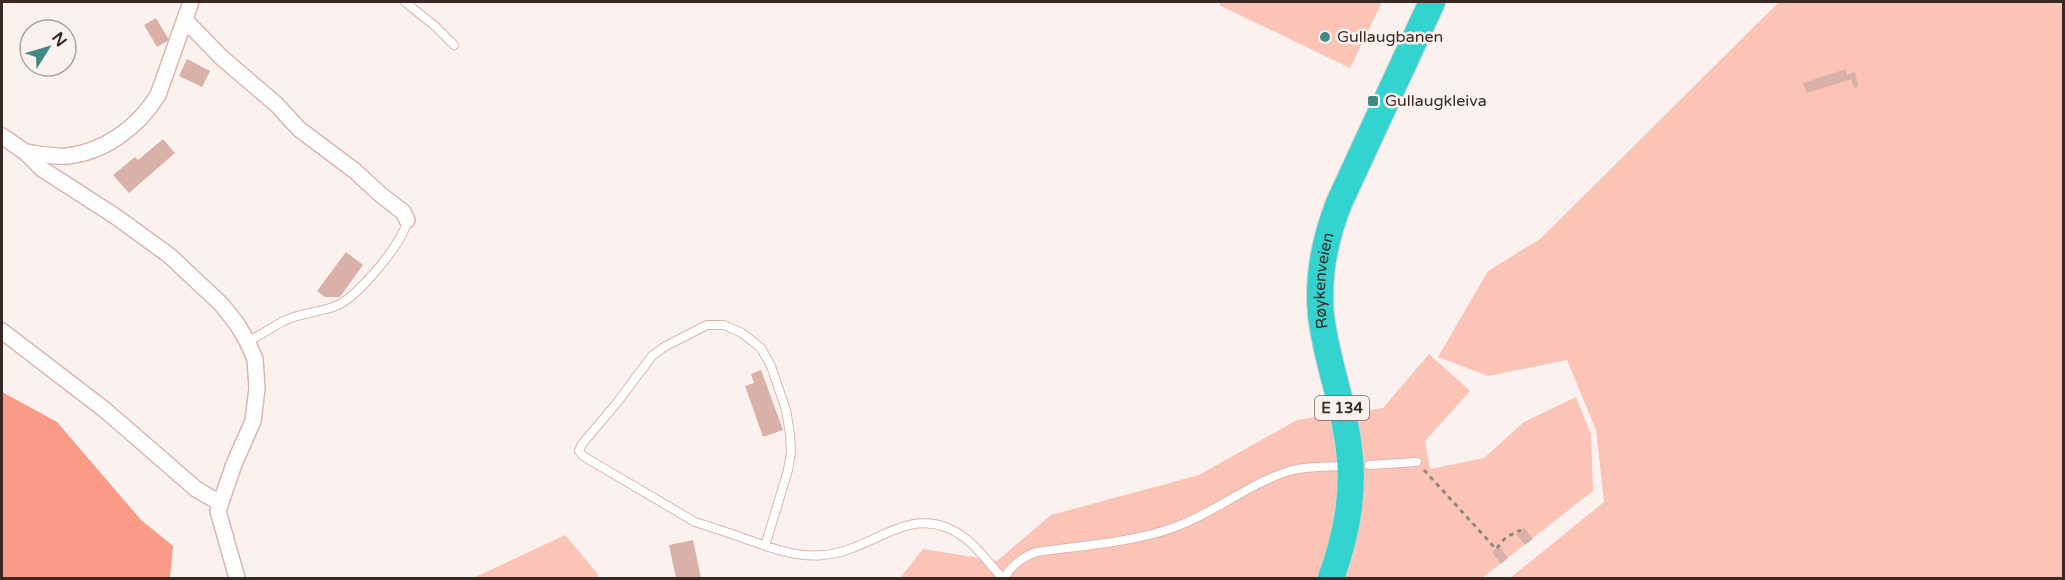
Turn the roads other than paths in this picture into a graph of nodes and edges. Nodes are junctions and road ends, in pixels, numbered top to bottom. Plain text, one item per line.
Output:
1 (191, 2) edge
2 (405, 2) edge
3 (1432, 2) edge
4 (185, 20) junction
5 (454, 45) dead end
6 (2, 136) edge
7 (25, 152) junction
8 (407, 220) joint
9 (2, 331) edge
10 (247, 341) junction
11 (1417, 462) road end
12 (1369, 465) dead end
13 (1340, 466) dead end
14 (220, 503) junction
15 (765, 546) junction
16 (237, 579) edge
17 (1004, 579) edge
18 (1331, 579) edge

1 - 4 street
2 - 5 lane
3 - 18 highway, Røykenveien / E 134
4 - 7 street
4 - 8 street
6 - 7 street
7 - 10 street
8 - 10 lane
9 - 14 street
10 - 14 street
11 - 12 lane
13 - 17 lane
14 - 16 street
15 - 15 lane
15 - 17 lane

